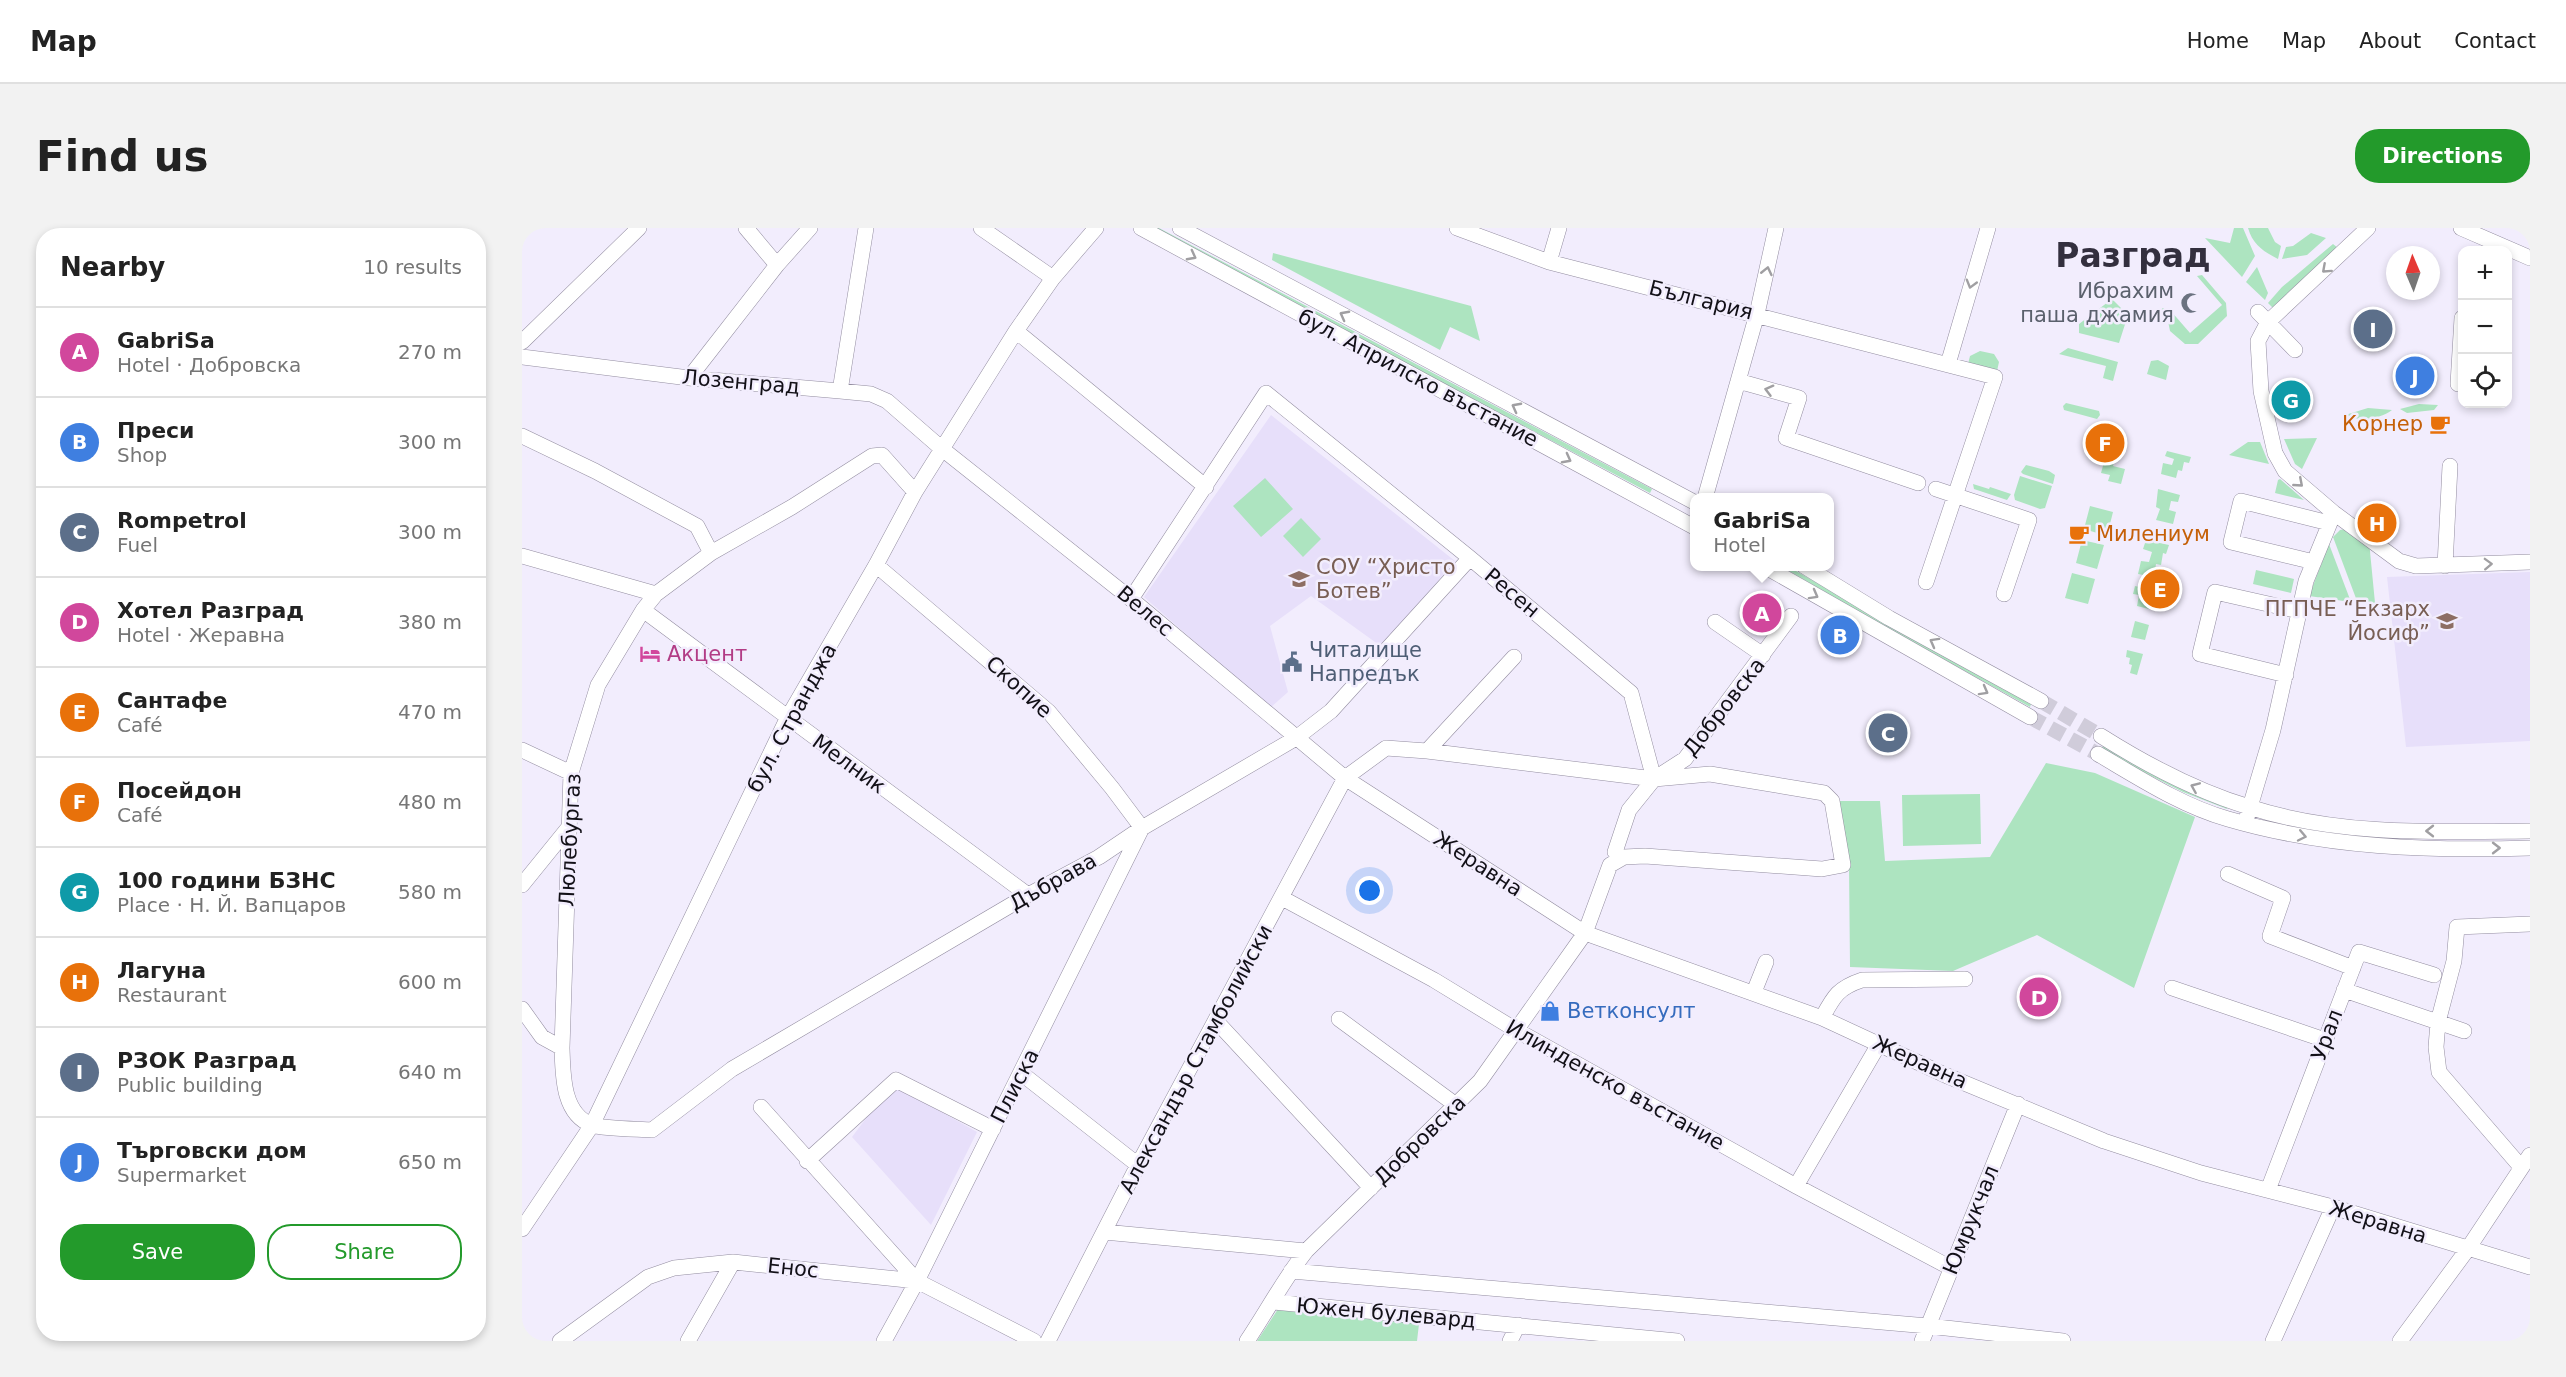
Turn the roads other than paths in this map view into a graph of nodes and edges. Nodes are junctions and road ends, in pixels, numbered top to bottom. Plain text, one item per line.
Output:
1 (639, 228) edge
2 (747, 228) edge
3 (810, 228) edge
4 (866, 228) edge
5 (981, 228) edge
6 (1095, 228) edge
7 (1141, 228) edge
8 (1180, 228) edge
9 (1457, 228) edge
10 (1559, 228) edge
11 (1776, 228) edge
12 (1988, 228) edge
13 (2368, 228) edge
14 (2461, 228) edge
15 (1085, 234) edge
16 (2492, 240) edge
17 (2530, 258) edge
18 (1549, 262) junction
19 (777, 265) junction
20 (1053, 278) junction
21 (1757, 314) junction
22 (2263, 317) junction
23 (1016, 331) junction
24 (522, 342) edge
25 (2295, 350) dead end
26 (522, 357) edge
27 (1948, 364) junction
28 (689, 378) junction
29 (1738, 381) junction
30 (840, 391) junction
31 (522, 436) edge
32 (941, 448) junction
33 (2450, 466) dead end
34 (1918, 483) dead end
35 (1206, 487) junction
36 (1936, 489) dead end
37 (915, 492) junction
38 (1706, 493) edge
39 (1956, 495) junction
40 (1690, 499) edge
41 (2331, 518) junction
42 (1690, 524) edge
43 (711, 553) junction
44 (522, 556) edge
45 (1470, 558) junction
46 (2314, 562) junction
47 (2530, 562) edge
48 (876, 565) junction
49 (2445, 566) junction
50 (1771, 571) edge
51 (1811, 571) edge
52 (1926, 582) dead end
53 (656, 594) junction
54 (2004, 594) dead end
55 (1131, 599) junction
56 (643, 610) junction
57 (2300, 611) junction
58 (1791, 616) dead end
59 (1715, 621) dead end
60 (1763, 655) junction
61 (1514, 657) dead end
62 (2286, 675) junction
63 (2041, 700) tunnel mouth
64 (2030, 717) tunnel mouth
65 (787, 719) junction
66 (2101, 736) tunnel mouth
67 (1296, 738) junction
68 (522, 750) edge
69 (1427, 751) junction
70 (2097, 754) tunnel mouth
71 (571, 773) junction
72 (1345, 778) junction
73 (1654, 779) junction
74 (2248, 815) junction
75 (569, 827) junction
76 (1142, 828) junction
77 (2530, 831) edge
78 (2530, 848) edge
79 (1100, 857) junction
80 (1613, 858) junction
81 (2228, 874) dead end
82 (1118, 880) junction
83 (522, 885) edge
84 (1028, 895) junction
85 (1282, 897) junction
86 (2530, 924) edge
87 (1585, 933) junction
88 (1766, 962) dead end
89 (2353, 968) junction
90 (2434, 975) dead end
91 (1965, 979) dead end
92 (2172, 988) dead end
93 (2344, 990) junction
94 (1754, 992) junction
95 (522, 1009) edge
96 (1822, 1018) junction
97 (1339, 1020) dead end
98 (1216, 1021) junction
99 (2438, 1022) junction
100 (1516, 1030) junction
101 (2463, 1031) dead end
102 (2325, 1040) junction
103 (1879, 1044) junction
104 (562, 1048) junction
105 (1021, 1073) junction
106 (2018, 1104) junction
107 (1456, 1105) junction
108 (761, 1107) dead end
109 (592, 1125) junction
110 (993, 1129) junction
111 (807, 1161) junction
112 (2526, 1161) edge
113 (1138, 1166) junction
114 (1796, 1186) junction
115 (1371, 1188) junction
116 (2268, 1190) junction
117 (2332, 1207) junction
118 (522, 1229) edge
119 (1104, 1232) junction
120 (2467, 1250) junction
121 (1306, 1251) junction
122 (733, 1262) junction
123 (2530, 1267) edge
124 (1952, 1268) junction
125 (1291, 1272) junction
126 (917, 1281) junction
127 (1274, 1302) junction
128 (1518, 1325) junction
129 (1925, 1334) edge
130 (560, 1341) edge
131 (687, 1341) edge
132 (884, 1341) edge
133 (1034, 1341) edge
134 (1048, 1341) edge
135 (1247, 1341) edge
136 (1510, 1341) edge
137 (1677, 1341) edge
138 (2063, 1341) edge
139 (2273, 1341) edge
140 (2400, 1341) edge

1 - 24 street
2 - 19 street
3 - 19 street
4 - 30 street
5 - 20 street
6 - 15 street, бул. Странджа
7 -> 42 street, бул. Априлско въстание
40 -> 8 street, бул. Априлско въстание
9 - 18 street, България
10 - 18 street
21 -> 11 street
12 -> 27 street
13 -> 22 street
14 - 16 street
15 - 20 street, бул. Странджа
16 - 17 street
18 - 21 street, България
19 - 28 street
20 - 23 street, бул. Странджа
21 - 27 street, България
21 - 29 street
22 - 25 street
22 -> 41 street
23 - 32 street, бул. Странджа
23 - 35 street
26 - 28 street, Лозенград
27 - 39 street, България
28 - 30 street, Лозенград
34 -> 29 street
29 - 38 street
30 - 32 street, Лозенград
31 - 43 street
32 - 37 street, бул. Странджа
32 - 55 street, Велес
33 - 49 street
35 - 45 street, Ресен
35 - 55 street
36 - 39 street
37 - 43 street, Люлебургаз
37 - 48 street, бул. Странджа
39 - 52 street
39 - 54 street
41 - 46 street
41 - 46 street
41 - 49 street
43 - 53 street, Люлебургаз
44 - 53 street
45 - 67 street, Дъбрава
45 - 73 street, Ресен
46 - 57 street
49 -> 47 street
48 - 65 street, бул. Странджа
48 - 76 street, Скопие
50 -> 64 street
63 -> 51 street
53 - 56 street, Люлебургаз
55 - 67 street, Велес
56 - 65 street, Мелник
56 - 71 street, Люлебургаз
57 - 62 street
57 - 62 street
58 - 60 street, Добровска
59 - 60 street
60 - 73 street, Добровска
61 - 69 street
62 - 74 street
65 - 84 street, Мелник
65 - 109 street, бул. Странджа
74 -> 66 street
67 - 72 street, Велес
67 - 76 street, Дъбрава
68 - 71 street
69 - 72 street
69 - 73 street
70 - 74 street
71 - 75 street, Люлебургаз
72 - 85 street, Александър Стамболийски
72 - 87 street, Жеравна
73 - 80 street, Добровска
73 - 80 street
77 -> 74 street
74 -> 78 street
75 - 83 street
75 - 104 street, Люлебургаз
76 - 79 street, Дъбрава
76 - 82 street, Плиска
79 - 82 street
79 - 84 street, Дъбрава
80 - 87 street, Добровска
81 - 89 street
82 - 105 street, Плиска
84 - 109 street, Дъбрава
85 - 98 street, Александър Стамболийски
85 - 100 street, Илинденско въстание
86 - 99 street
87 - 94 street, Жеравна
87 - 100 street, Добровска
88 - 94 street
89 - 90 street
89 - 93 street, Урал
91 - 96 street
92 - 102 street
93 - 99 street
93 - 102 street, Урал
94 - 96 street, Жеравна
95 - 104 street
96 - 103 street, Жеравна
97 - 107 street
98 - 113 street, Александър Стамболийски
98 - 115 street
99 - 101 street
99 - 112 street
100 - 107 street, Добровска
100 - 114 street, Илинденско въстание
102 - 116 street, Урал
103 - 106 street, Жеравна
103 - 114 street
104 - 109 street, Люлебургаз
105 - 110 street, Плиска
105 - 113 street
106 - 116 street, Жеравна
106 - 124 street, Юмрукчал
107 - 115 street, Добровска
108 - 111 street
109 - 118 street, бул. Странджа
110 - 111 street
110 - 126 street, Плиска
111 - 126 street
112 - 120 street
113 - 119 street, Александър Стамболийски
114 - 124 street, Илинденско въстание
115 - 121 street, Добровска
116 - 117 street, Жеравна
117 - 120 street, Жеравна
117 - 139 street
119 - 121 street
119 - 134 street, Александър Стамболийски
120 - 123 street, Жеравна
120 - 140 street
121 - 125 street, Добровска
122 - 126 street, Енос
122 - 130 street, Енос
122 - 131 street
124 - 129 street, Юмрукчал
125 - 127 street, Добровска
125 - 129 street
126 - 132 street, Плиска
126 - 133 street, Енос
127 - 128 street, Южен булевард
127 - 135 street, Добровска
128 - 136 street
128 - 137 street, Южен булевард
129 - 138 street

